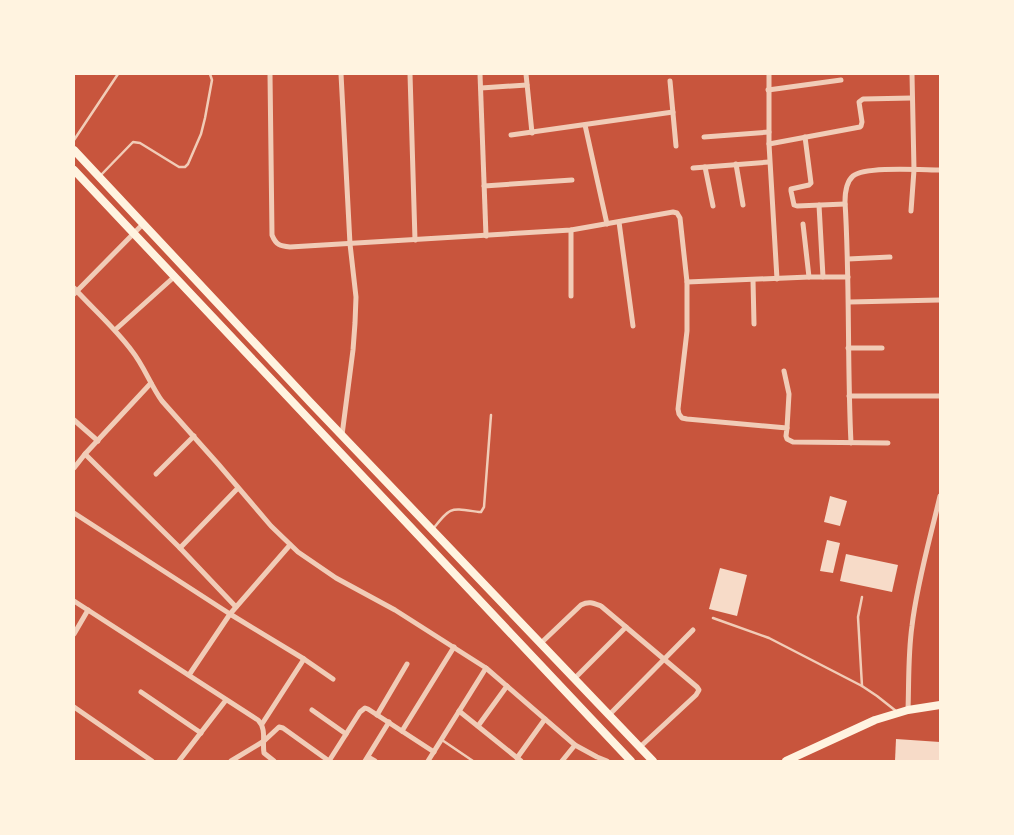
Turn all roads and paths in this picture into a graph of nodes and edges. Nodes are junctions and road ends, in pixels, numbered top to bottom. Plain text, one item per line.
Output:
1 (118, 74) edge
2 (210, 74) edge
3 (270, 74) edge
4 (341, 74) edge
5 (410, 74) edge
6 (480, 74) edge
7 (526, 74) edge
8 (768, 74) edge
9 (912, 74) edge
10 (840, 80) dead end
11 (670, 81) dead end
12 (527, 85) junction
13 (480, 88) junction
14 (768, 90) junction
15 (912, 98) junction
16 (673, 112) junction
17 (585, 126) junction
18 (768, 132) junction
19 (532, 133) junction
20 (511, 135) dead end
21 (704, 137) dead end
22 (805, 137) junction
23 (74, 140) edge
24 (769, 144) junction
25 (676, 146) dead end
26 (74, 150) edge
27 (769, 162) junction
28 (736, 164) junction
29 (705, 167) junction
30 (693, 168) dead end
31 (74, 170) edge
32 (914, 170) junction
33 (940, 170) edge
34 (99, 177) junction
35 (572, 180) dead end
36 (484, 186) junction
37 (845, 204) junction
38 (743, 205) dead end
39 (713, 206) dead end
40 (819, 206) junction
41 (911, 211) dead end
42 (618, 222) junction
43 (143, 224) junction
44 (607, 224) junction
45 (803, 224) dead end
46 (571, 230) junction
47 (133, 234) junction
48 (486, 236) junction
49 (415, 240) junction
50 (350, 244) junction
51 (890, 257) dead end
52 (848, 259) junction
53 (174, 277) junction
54 (809, 277) junction
55 (823, 277) junction
56 (848, 277) junction
57 (777, 279) junction
58 (753, 280) junction
59 (687, 282) junction
60 (75, 291) edge
61 (571, 296) dead end
62 (940, 300) edge
63 (849, 302) junction
64 (754, 324) dead end
65 (238, 325) junction
66 (633, 326) dead end
67 (115, 330) junction
68 (228, 334) junction
69 (848, 348) junction
70 (882, 348) dead end
71 (784, 371) dead end
72 (151, 383) junction
73 (848, 396) junction
74 (940, 396) edge
75 (491, 415) dead end
76 (74, 420) edge
77 (787, 428) junction
78 (342, 435) junction
79 (194, 436) junction
80 (98, 441) junction
81 (850, 443) junction
82 (888, 443) dead end
83 (353, 447) junction
84 (85, 454) junction
85 (343, 456) junction
86 (74, 468) edge
87 (156, 474) dead end
88 (238, 488) junction
89 (940, 496) edge
90 (74, 513) edge
91 (432, 530) junction
92 (290, 544) junction
93 (180, 548) junction
94 (862, 597) dead end
95 (74, 601) edge
96 (236, 606) junction
97 (88, 610) junction
98 (230, 614) junction
99 (713, 618) dead end
100 (626, 627) junction
101 (693, 630) dead end
102 (74, 634) edge
103 (540, 644) junction
104 (454, 647) junction
105 (304, 659) junction
106 (664, 659) junction
107 (407, 664) dead end
108 (486, 668) junction
109 (189, 676) junction
110 (334, 679) dead end
111 (574, 680) junction
112 (507, 686) junction
113 (862, 686) junction
114 (141, 692) dead end
115 (226, 700) junction
116 (940, 705) edge
117 (74, 707) edge
118 (312, 710) dead end
119 (908, 710) junction
120 (459, 711) junction
121 (899, 713) junction
122 (377, 714) junction
123 (609, 715) junction
124 (545, 719) junction
125 (389, 722) junction
126 (262, 724) junction
127 (478, 726) junction
128 (402, 731) junction
129 (200, 733) junction
130 (346, 734) junction
131 (441, 740) junction
132 (264, 741) junction
133 (575, 745) junction
134 (640, 748) junction
135 (434, 752) junction
136 (367, 759) edge
137 (519, 759) edge
138 (152, 761) edge
139 (178, 761) edge
140 (230, 761) edge
141 (274, 761) edge
142 (329, 761) edge
143 (375, 761) edge
144 (428, 761) edge
145 (474, 761) edge
146 (562, 761) edge
147 (605, 761) edge
148 (631, 761) edge
149 (653, 761) edge
150 (786, 761) edge

1 - 23 lane
2 - 34 lane
3 - 50 street
4 - 50 street
5 - 49 street
6 - 13 street
7 - 12 street
8 - 14 street
9 - 15 street
10 - 14 street
11 - 16 street
12 - 13 street
12 - 19 street
13 - 36 street
14 - 18 street
15 - 22 street
15 - 32 street
16 - 17 street
16 - 25 street
17 - 19 street
17 - 44 street
18 - 21 street
18 - 24 street
19 - 20 street
22 - 24 street
22 - 40 street
24 - 27 street
26 - 34 main road
27 - 28 street
27 - 57 street
28 - 29 street
28 - 38 street
29 - 30 street
29 - 39 street
31 - 47 main road
32 - 33 street
32 - 37 street
32 - 41 street
34 - 43 main road
35 - 36 street
36 - 48 street
37 - 40 street
37 - 52 street
40 - 55 street
42 - 44 street
42 - 59 street
42 - 66 street
43 - 47 street
43 - 65 main road
44 - 46 street
45 - 54 street
46 - 48 street
46 - 61 street
47 - 53 main road
47 - 60 street
48 - 49 street
49 - 50 street
50 - 78 street
51 - 52 street
52 - 56 street
53 - 67 street
53 - 68 main road
54 - 55 street
54 - 57 street
55 - 56 street
56 - 63 street
57 - 58 street
58 - 59 street
58 - 64 street
59 - 77 street
60 - 67 street
62 - 63 street
63 - 69 street
65 - 68 main road
65 - 78 main road
67 - 72 street
68 - 85 main road
69 - 70 street
69 - 73 street
71 - 77 street
72 - 79 street
72 - 80 street
73 - 74 street
73 - 81 street
75 - 91 lane
76 - 80 street
77 - 81 street
78 - 83 main road
79 - 87 street
79 - 88 street
80 - 84 street
81 - 82 street
83 - 85 main road
83 - 91 main road
84 - 86 street
84 - 93 street
85 - 148 main road
88 - 92 street
88 - 93 street
89 - 119 street
90 - 98 street
91 - 103 main road
92 - 96 street
92 - 104 street
93 - 96 street
94 - 113 lane
95 - 97 street
96 - 98 street
97 - 102 street
97 - 109 street
98 - 105 street
98 - 109 street
99 - 113 lane
100 - 103 street
100 - 106 street
100 - 111 street
101 - 106 street
103 - 111 main road
104 - 108 street
104 - 128 street
105 - 110 street
105 - 126 street
106 - 123 street
106 - 134 street
107 - 122 street
108 - 112 street
108 - 120 street
109 - 115 street
111 - 123 main road
112 - 124 street
112 - 127 street
113 - 121 lane
114 - 129 street
115 - 126 street
115 - 129 street
116 - 119 main road
117 - 138 street
118 - 130 street
119 - 121 main road
120 - 127 street
120 - 131 street
121 - 150 main road
122 - 125 street
122 - 130 street
123 - 134 main road
124 - 133 street
124 - 137 street
125 - 128 street
125 - 136 street
126 - 132 street
127 - 137 street
128 - 135 street
129 - 139 street
130 - 142 street
131 - 135 street
131 - 145 lane
132 - 140 street
132 - 141 street
132 - 142 street
133 - 146 street
133 - 147 street
134 - 149 main road
135 - 144 street
136 - 143 street

